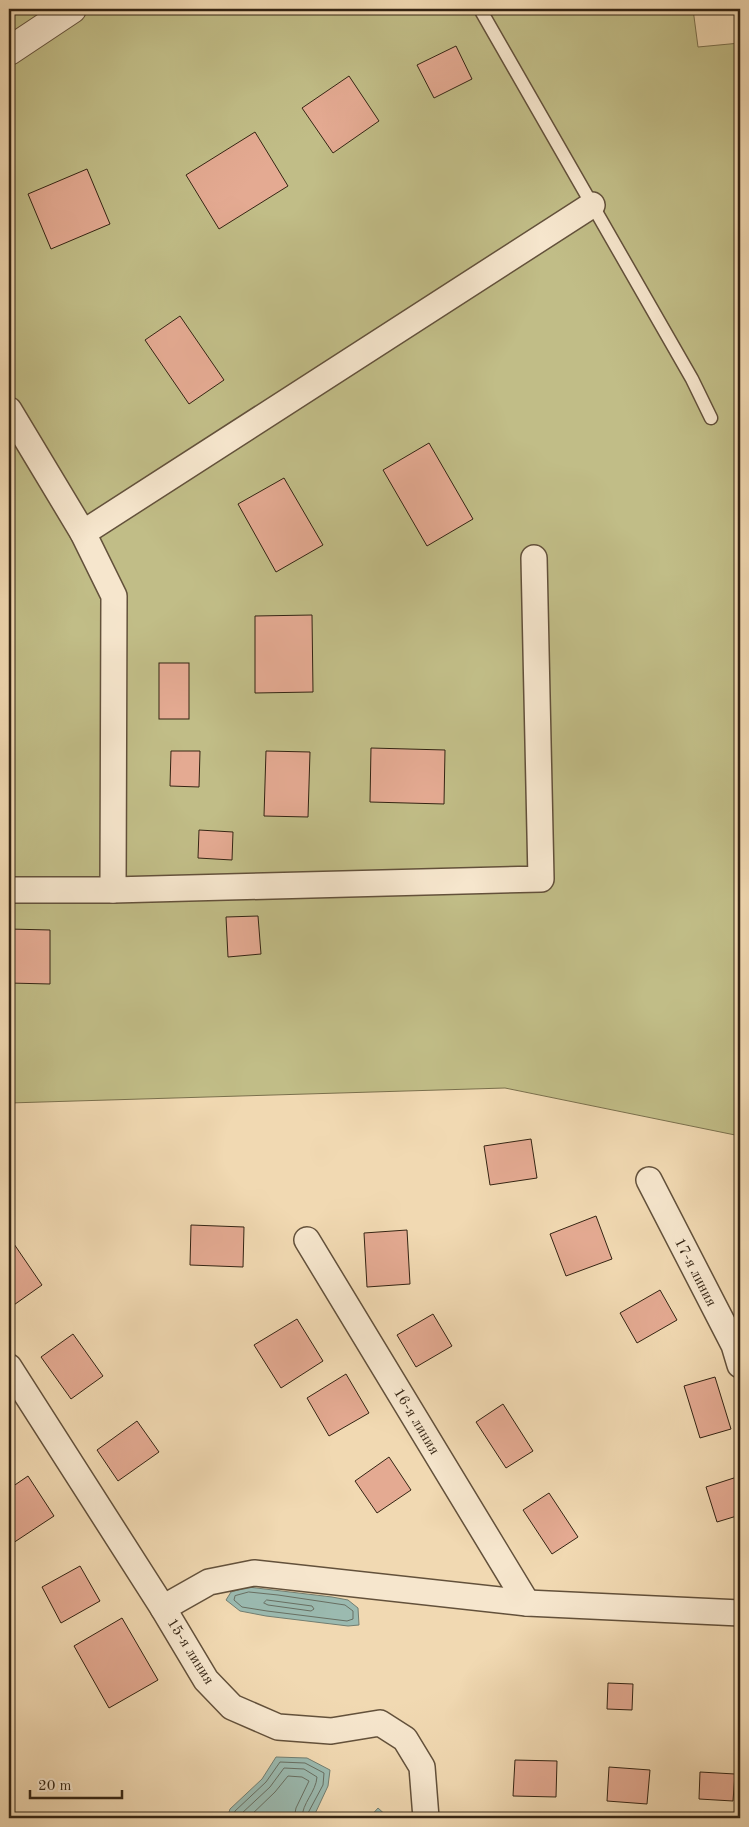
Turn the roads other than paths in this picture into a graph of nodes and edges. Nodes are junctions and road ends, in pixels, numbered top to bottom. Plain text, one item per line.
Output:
1 (72, 9) edge
2 (480, 9) edge
3 (9, 51) edge
4 (592, 205) junction
5 (9, 410) edge
6 (711, 418) dead end
7 (82, 533) junction
8 (534, 558) dead end
9 (9, 890) edge
10 (113, 890) junction
11 (648, 1180) dead end
12 (307, 1240) dead end
13 (740, 1365) edge
14 (9, 1367) edge
15 (527, 1603) junction
16 (164, 1608) junction
17 (740, 1613) edge
18 (426, 1818) edge

1 - 3 street
2 - 4 lane
4 - 6 lane
4 - 7 street
5 - 7 street
7 - 10 street
8 - 10 street
9 - 10 street
11 - 13 street, 17-я линия
12 - 15 street, 16-я линия
14 - 16 street, 15-я линия
15 - 16 street
15 - 17 street
16 - 18 street, 15-я линия

